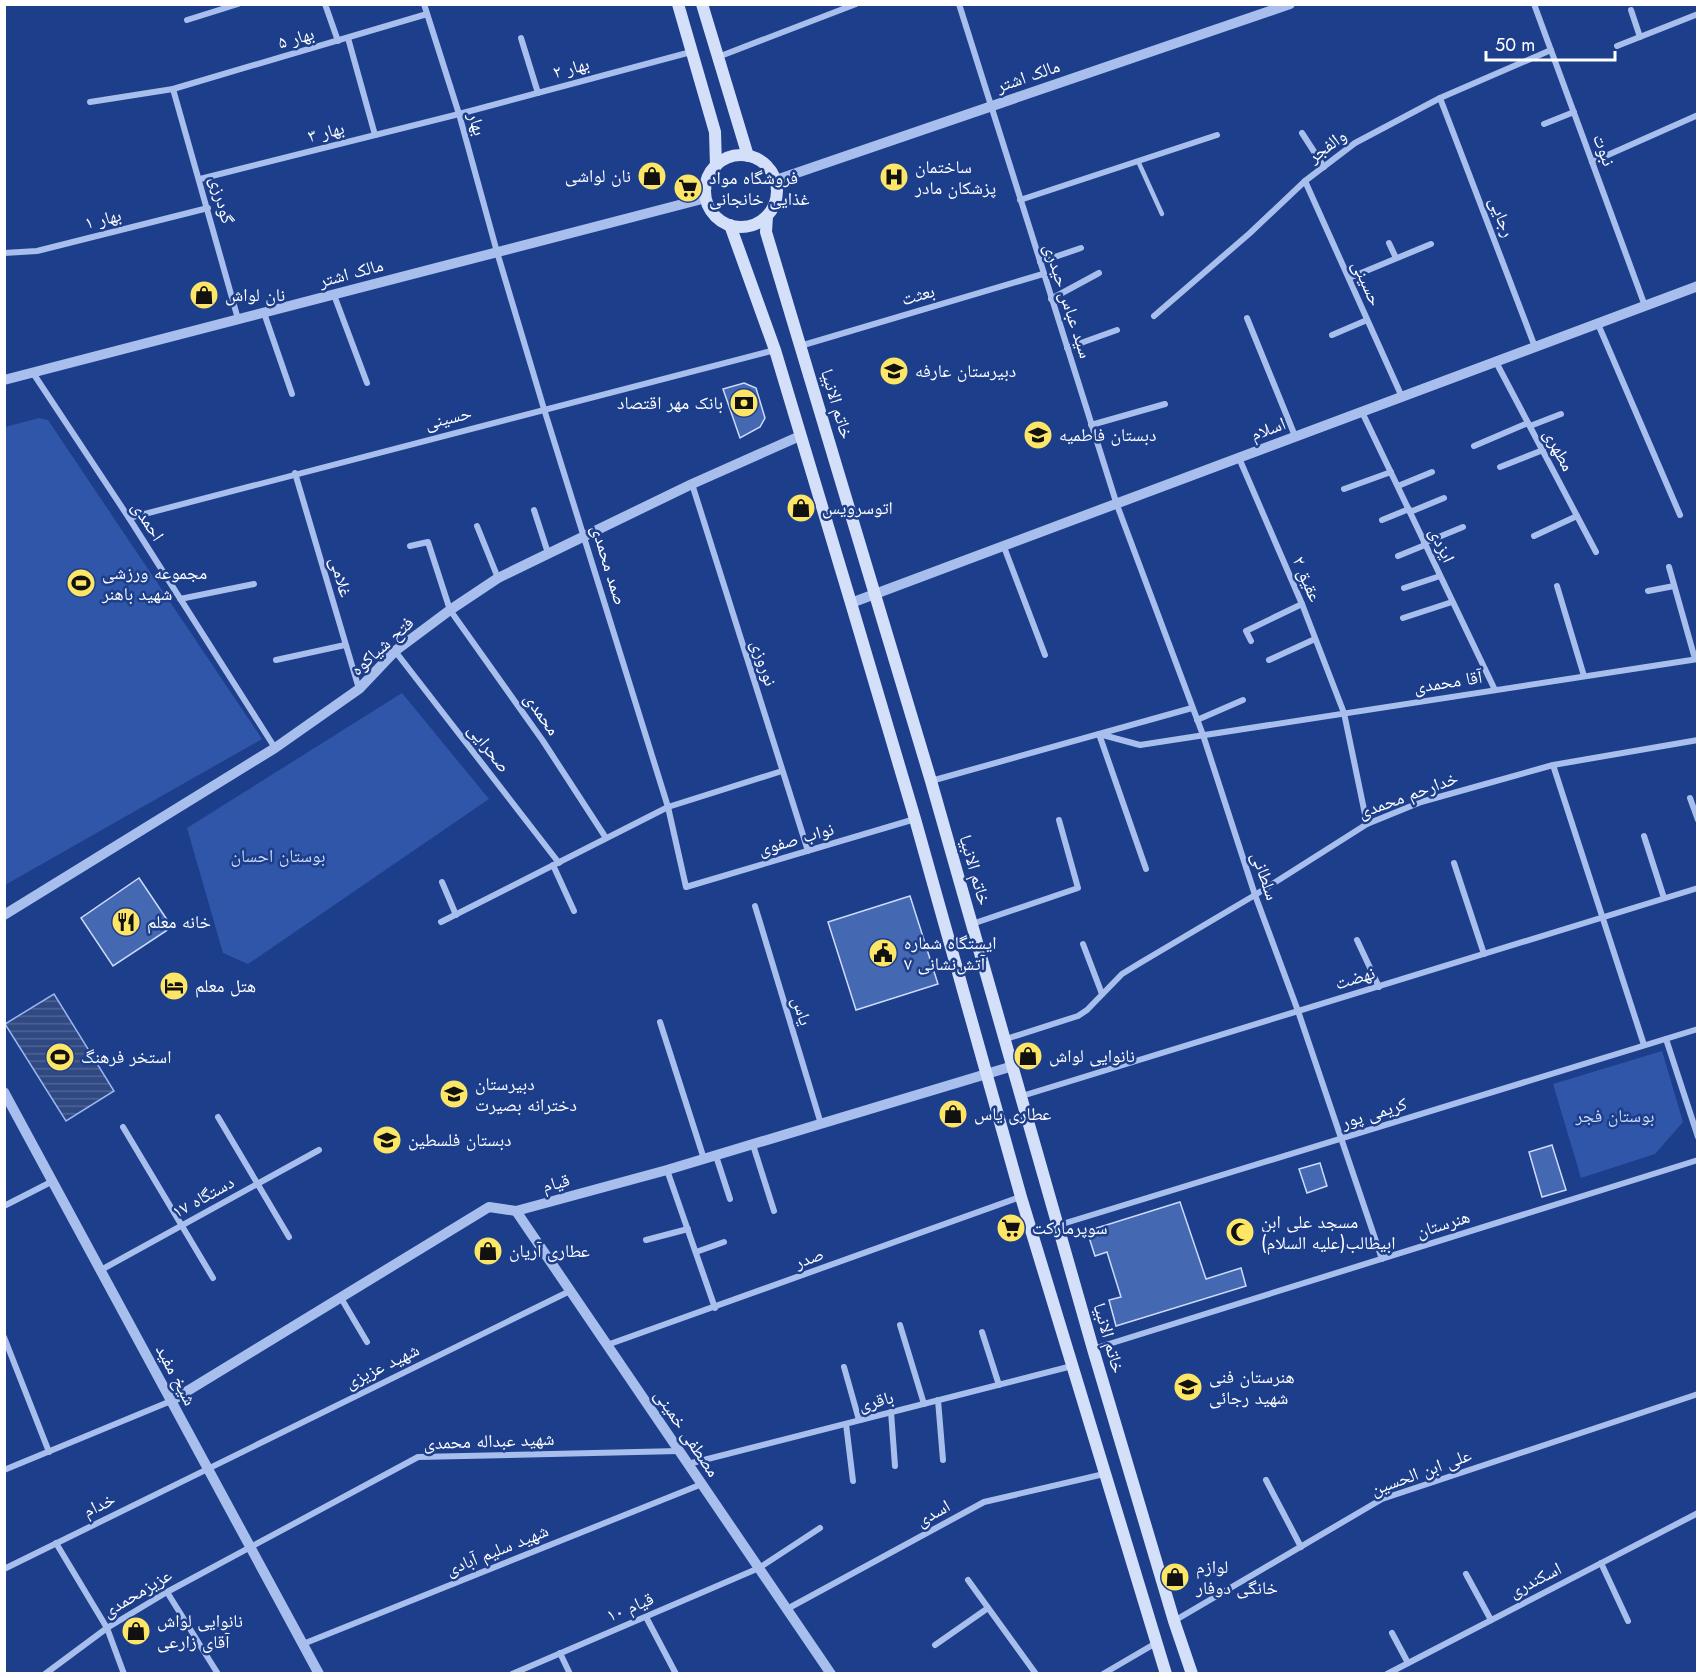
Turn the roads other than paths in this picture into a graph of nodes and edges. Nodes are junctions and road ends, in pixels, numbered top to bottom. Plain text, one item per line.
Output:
1 (237, 4) edge
2 (325, 4) edge
3 (424, 4) edge
4 (678, 4) edge
5 (702, 4) edge
6 (856, 4) edge
7 (959, 4) edge
8 (1290, 4) edge
9 (1534, 4) edge
10 (848, 6) edge
11 (1631, 10) dead end
12 (427, 14) junction
13 (1698, 14) edge
14 (187, 20) dead end
15 (1640, 37) junction
16 (348, 38) junction
17 (521, 38) dead end
18 (338, 41) junction
19 (1617, 46) dead end
20 (1551, 50) junction
21 (691, 52) junction
22 (717, 57) junction
23 (173, 89) junction
24 (538, 93) junction
25 (1440, 98) junction
26 (90, 102) dead end
27 (990, 106) junction
28 (1574, 112) junction
29 (459, 114) junction
30 (1698, 115) edge
31 (1544, 124) dead end
32 (1302, 133) dead end
33 (375, 135) junction
34 (1217, 135) dead end
35 (748, 156) junction
36 (1138, 161) junction
37 (1592, 162) junction
38 (716, 166) junction
39 (1324, 167) junction
40 (200, 179) junction
41 (776, 180) junction
42 (1305, 181) junction
43 (706, 198) junction
44 (1020, 201) junction
45 (208, 208) junction
46 (1162, 214) dead end
47 (767, 216) junction
48 (730, 225) junction
49 (1389, 243) dead end
50 (1431, 244) dead end
51 (1081, 248) dead end
52 (497, 252) junction
53 (4, 253) edge
54 (1396, 258) junction
55 (1040, 262) junction
56 (1099, 273) dead end
57 (1043, 274) junction
58 (1349, 278) junction
59 (1697, 288) edge
60 (334, 295) junction
61 (1051, 299) junction
62 (1645, 306) junction
63 (264, 313) junction
64 (1154, 316) dead end
65 (1247, 318) dead end
66 (238, 319) junction
67 (1368, 320) junction
68 (1598, 324) junction
69 (1117, 330) dead end
70 (1332, 335) dead end
71 (800, 346) junction
72 (1535, 347) junction
73 (1067, 348) junction
74 (775, 350) junction
75 (1496, 362) junction
76 (33, 373) junction
77 (4, 380) edge
78 (367, 383) dead end
79 (292, 394) dead end
80 (1402, 397) junction
81 (1165, 404) dead end
82 (544, 409) junction
83 (1362, 412) junction
84 (1560, 414) dead end
85 (1091, 425) junction
86 (1529, 425) junction
87 (800, 436) junction
88 (1295, 436) junction
89 (1474, 446) dead end
90 (1543, 450) junction
91 (1239, 458) junction
92 (1500, 467) dead end
93 (1391, 472) junction
94 (1432, 472) dead end
95 (295, 473) junction
96 (692, 484) junction
97 (1398, 486) junction
98 (1344, 489) dead end
99 (1444, 498) dead end
100 (1117, 505) junction
101 (534, 510) dead end
102 (1409, 511) junction
103 (1680, 515) dead end
104 (1577, 516) junction
105 (129, 518) junction
106 (1382, 520) dead end
107 (477, 526) dead end
108 (1463, 527) dead end
109 (584, 535) junction
110 (1533, 536) dead end
111 (1425, 544) junction
112 (411, 546) dead end
113 (1004, 547) junction
114 (1596, 552) dead end
115 (548, 553) junction
116 (1398, 556) dead end
117 (1669, 567) dead end
118 (1440, 576) junction
119 (498, 578) junction
120 (254, 584) dead end
121 (1557, 586) dead end
122 (1674, 586) junction
123 (1404, 588) dead end
124 (1648, 591) dead end
125 (875, 595) junction
126 (180, 599) junction
127 (1452, 602) junction
128 (851, 603) junction
129 (1302, 604) junction
130 (450, 610) junction
131 (1403, 618) dead end
132 (1315, 639) junction
133 (1251, 641) dead end
134 (345, 645) junction
135 (395, 651) junction
136 (1046, 655) dead end
137 (1696, 659) edge
138 (276, 660) dead end
139 (1269, 660) dead end
140 (1584, 676) junction
141 (359, 689) junction
142 (1495, 690) junction
143 (1243, 700) dead end
144 (1192, 708) junction
145 (1344, 713) junction
146 (1197, 720) junction
147 (1099, 734) junction
148 (1203, 735) junction
149 (1698, 740) edge
150 (275, 748) junction
151 (1553, 765) junction
152 (782, 771) junction
153 (931, 781) junction
154 (1690, 798) dead end
155 (668, 807) junction
156 (915, 819) junction
157 (1059, 820) dead end
158 (1698, 820) edge
159 (1367, 824) junction
160 (1644, 836) dead end
161 (606, 838) junction
162 (808, 851) junction
163 (1454, 863) dead end
164 (556, 864) junction
165 (1146, 869) dead end
166 (442, 882) dead end
167 (686, 887) joint
168 (1698, 888) edge
169 (1255, 895) junction
170 (1664, 898) junction
171 (754, 906) dead end
172 (574, 911) dead end
173 (4, 915) edge
174 (456, 915) junction
175 (1604, 918) junction
176 (441, 922) dead end
177 (972, 924) junction
178 (1357, 940) dead end
179 (1083, 944) dead end
180 (1484, 954) junction
181 (1379, 987) junction
182 (1102, 994) junction
183 (1298, 1011) junction
184 (660, 1022) dead end
185 (1698, 1029) edge
186 (1006, 1039) junction
187 (1666, 1039) junction
188 (1644, 1045) junction
189 (1013, 1066) junction
190 (987, 1074) junction
191 (4, 1092) edge
192 (1022, 1096) junction
193 (218, 1117) dead end
194 (822, 1125) junction
195 (123, 1127) dead end
196 (1698, 1137) edge
197 (1342, 1138) junction
198 (753, 1145) junction
199 (319, 1150) dead end
200 (716, 1155) junction
201 (704, 1159) junction
202 (1698, 1160) edge
203 (668, 1170) junction
204 (53, 1181) junction
205 (258, 1184) junction
206 (1021, 1197) junction
207 (730, 1199) dead end
208 (4, 1206) edge
209 (516, 1211) junction
210 (774, 1211) dead end
211 (1059, 1225) junction
212 (181, 1226) junction
213 (688, 1229) junction
214 (289, 1237) dead end
215 (646, 1240) dead end
216 (724, 1242) dead end
217 (696, 1252) junction
218 (1382, 1259) junction
219 (101, 1270) junction
220 (213, 1278) dead end
221 (570, 1291) junction
222 (341, 1298) junction
223 (715, 1308) junction
224 (900, 1325) dead end
225 (982, 1332) dead end
226 (4, 1337) edge
227 (368, 1342) dead end
228 (608, 1345) junction
229 (1094, 1349) junction
230 (1072, 1366) junction
231 (844, 1367) dead end
232 (999, 1385) junction
233 (1698, 1394) edge
234 (938, 1400) junction
235 (171, 1401) junction
236 (924, 1404) junction
237 (891, 1412) junction
238 (859, 1420) junction
239 (846, 1424) junction
240 (679, 1451) junction
241 (49, 1452) junction
242 (943, 1460) dead end
243 (688, 1464) junction
244 (895, 1466) dead end
245 (208, 1468) junction
246 (4, 1470) edge
247 (1104, 1474) junction
248 (1266, 1480) dead end
249 (853, 1481) dead end
250 (702, 1484) junction
251 (1698, 1513) edge
252 (820, 1528) dead end
253 (56, 1543) junction
254 (250, 1546) junction
255 (1301, 1547) junction
256 (1601, 1563) junction
257 (759, 1568) junction
258 (4, 1569) edge
259 (1466, 1574) dead end
260 (968, 1580) dead end
261 (167, 1592) junction
262 (988, 1608) junction
263 (787, 1609) junction
264 (646, 1617) junction
265 (1491, 1620) junction
266 (1174, 1621) junction
267 (1628, 1621) dead end
268 (107, 1628) junction
269 (1392, 1633) dead end
270 (1156, 1643) junction
271 (303, 1644) junction
272 (934, 1645) dead end
273 (560, 1653) junction
274 (1408, 1663) junction
275 (45, 1674) edge
276 (124, 1674) edge
277 (218, 1674) edge
278 (319, 1674) edge
279 (512, 1674) edge
280 (570, 1674) edge
281 (676, 1674) edge
282 (831, 1674) edge
283 (1036, 1674) edge
284 (1103, 1674) edge
285 (1166, 1674) edge
286 (1192, 1674) edge
287 (1387, 1674) edge

1 - 14 street
2 - 18 street
3 - 12 street, بهار
4 - 21 main road
5 - 22 main road
6 - 10 street
7 - 27 street, سید عباس حیدری
8 - 27 street, مالک اشتر
9 - 20 street, نبوت
10 - 22 street
11 - 15 street
12 - 16 street, بهار ۵
12 - 29 street, بهار
13 - 15 street
15 - 19 street
16 - 18 street, بهار ۵
16 - 33 street
17 - 24 street
18 - 23 street, بهار ۵
20 - 25 street, والفجر
20 - 28 street, نبوت
21 - 24 street, بهار ۲
21 - 38 main road
22 - 35 main road
23 - 26 street, بهار ۵
23 - 40 street, گودرزی
24 - 29 street, بهار ۲
25 - 39 street, والفجر
25 - 72 street, رجایی
27 - 41 street, مالک اشتر
27 - 44 street, سید عباس حیدری
28 - 31 street
28 - 37 street, نبوت
29 - 33 street, بهار ۳
29 - 52 street, بهار
30 - 37 street
32 - 39 street
33 - 40 street, بهار ۳
34 - 36 street
35 - 38 main road
35 - 41 main road
36 - 44 street
36 - 46 lane
37 - 62 street, نبوت
38 - 43 main road
39 - 42 street, والفجر
40 - 45 street, گودرزی
41 - 47 main road
42 - 58 street, حسینی
42 - 64 street, والفجر
43 - 48 main road
43 - 52 street, مالک اشتر
44 - 55 street, سید عباس حیدری
45 - 53 street, بهار ۱
45 - 66 street, گودرزی
47 - 48 main road
47 - 71 main road, خاتم الانبیا
48 - 74 main road
49 - 54 street
50 - 54 street
51 - 55 street
52 - 60 street, مالک اشتر
52 - 82 street, صمد محمدی
54 - 58 street
55 - 57 street, سید عباس حیدری
56 - 61 street
57 - 61 street, سید عباس حیدری
57 - 71 street, بعثت
58 - 67 street, حسینی
59 - 62 street, اسلام
60 - 63 street, مالک اشتر
60 - 78 street
61 - 73 street, سید عباس حیدری
62 - 68 street, اسلام
63 - 66 street, مالک اشتر
63 - 79 street
65 - 88 street
66 - 76 street, مالک اشتر
67 - 70 street
67 - 80 street, حسینی
68 - 72 street, اسلام
68 - 103 street
69 - 73 street
71 - 125 main road, خاتم الانبیا
72 - 75 street, اسلام
73 - 85 street, سید عباس حیدری
74 - 82 street, حسینی
74 - 87 main road
75 - 80 street, اسلام
75 - 86 street, مطهری
76 - 77 street, مالک اشتر
76 - 105 street, احمدی
80 - 83 street, اسلام
81 - 85 street
82 - 95 street, حسینی
82 - 109 street, صمد محمدی
83 - 88 street, اسلام
83 - 93 street, ایزدی
84 - 86 street
85 - 100 street, سید عباس حیدری
86 - 89 street
86 - 90 street, مطهری
87 - 96 street, فتح شیاکوه
87 - 128 main road
88 - 91 street, اسلام
90 - 92 street
90 - 104 street, مطهری
91 - 100 street, اسلام
91 - 129 street, عقیق ۲
93 - 97 street, ایزدی
93 - 98 street
94 - 97 street
95 - 105 street, حسینی
95 - 134 street, غلامی
96 - 109 street, فتح شیاکوه
96 - 152 street, نوروزی
97 - 102 street, ایزدی
99 - 102 street
100 - 113 street, اسلام
100 - 144 street, سلطانی
101 - 115 street
102 - 106 street
102 - 111 street, ایزدی
104 - 110 street
104 - 114 street, مطهری
105 - 126 street, احمدی
107 - 119 street
108 - 111 street
109 - 115 street, فتح شیاکوه
109 - 155 street, صمد محمدی
111 - 116 street
111 - 118 street, ایزدی
112 - 130 street, محمدی
113 - 125 street, اسلام
113 - 136 street
115 - 119 street, فتح شیاکوه
117 - 122 street
118 - 123 street
118 - 127 street, ایزدی
119 - 130 street, فتح شیاکوه
120 - 126 street
121 - 140 street
122 - 124 street
122 - 137 street
125 - 128 street, اسلام
125 - 153 main road, خاتم الانبیا
126 - 150 street, احمدی
127 - 131 street
127 - 142 street, ایزدی
128 - 156 main road
129 - 132 street, عقیق ۲
129 - 133 street
130 - 135 street, فتح شیاکوه
130 - 161 street, محمدی
132 - 139 street
132 - 145 street, عقیق ۲
134 - 138 street
134 - 141 street, غلامی
135 - 141 street, فتح شیاکوه
135 - 164 street, صحرایی
137 - 140 street, آقا محمدی
140 - 142 street, آقا محمدی
141 - 150 street, فتح شیاکوه
142 - 145 street, آقا محمدی
143 - 146 street
144 - 146 street, سلطانی
144 - 147 street
145 - 148 street, آقا محمدی
145 - 159 street, عقیق ۲
146 - 148 street, سلطانی
147 - 148 street, آقا محمدی
147 - 153 street
147 - 165 street
148 - 169 street, سلطانی
149 - 151 street, خدارحم محمدی
150 - 173 street, فتح شیاکوه
151 - 159 street, خدارحم محمدی
151 - 175 street
152 - 155 street
152 - 162 street, نوروزی
153 - 177 main road, خاتم الانبیا
154 - 158 street
155 - 161 street
155 - 167 street, صمد محمدی
156 - 162 street, نواب صفوی
156 - 190 main road
157 - 177 street
159 - 169 street, خدارحم محمدی
160 - 170 street
161 - 164 street
162 - 167 street, نواب صفوی
163 - 180 street
164 - 172 street, صحرایی
164 - 174 street
166 - 174 street
168 - 170 street, نهضت
169 - 182 street, خدارحم محمدی
169 - 183 street, سلطانی
170 - 175 street, نهضت
171 - 194 street, یاس
174 - 176 street
175 - 180 street, نهضت
175 - 188 street
177 - 186 main road, خاتم الانبیا
178 - 181 street
179 - 182 street
180 - 181 street, نهضت
181 - 183 street, نهضت
182 - 186 street, خدارحم محمدی
183 - 192 street, نهضت
183 - 197 street, سلطانی
184 - 201 street
185 - 187 street, کریمی پور
186 - 189 main road, خاتم الانبیا
187 - 188 street, کریمی پور
187 - 196 street
188 - 197 street, کریمی پور
189 - 190 street, قیام
189 - 192 main road, خاتم الانبیا
190 - 194 street, قیام
190 - 206 main road
191 - 204 street, شیخ مفید
192 - 211 main road, خاتم الانبیا
193 - 205 street
194 - 198 street, قیام
195 - 212 street
197 - 211 street, کریمی پور
197 - 218 street, سلطانی
198 - 200 street, قیام
198 - 210 street
199 - 205 street, ۱۷ دستگاه
200 - 201 street, قیام
200 - 207 street
201 - 203 street, قیام
202 - 218 street, هنرستان
203 - 209 street, قیام
203 - 213 street
204 - 208 street
204 - 219 street, شیخ مفید
205 - 212 street, ۱۷ دستگاه
205 - 214 street
206 - 223 street, صدر
206 - 230 main road
209 - 221 street, مصطفی خمینی
209 - 222 street, قیام
211 - 229 main road, خاتم الانبیا
212 - 219 street, ۱۷ دستگاه
212 - 220 street
213 - 215 street
213 - 217 street
216 - 217 street
217 - 223 street
218 - 229 street, هنرستان
219 - 235 street, شیخ مفید
221 - 228 street, مصطفی خمینی
221 - 245 street, شهید عزیزی
222 - 227 street
222 - 235 street, قیام
223 - 228 street, صدر
224 - 236 street
225 - 232 street
226 - 241 street
228 - 240 street, مصطفی خمینی
229 - 266 main road, خاتم الانبیا
230 - 232 street, باقری
230 - 247 main road
231 - 238 street
232 - 234 street, باقری
233 - 255 street, علی ابن الحسین
234 - 236 street, باقری
234 - 242 street
235 - 241 street
235 - 245 street, شیخ مفید
236 - 237 street, باقری
237 - 238 street, باقری
237 - 244 street
238 - 239 street, باقری
239 - 243 street, باقری
239 - 249 street
240 - 243 street, مصطفی خمینی
240 - 254 street, شهید عبداله محمدی
241 - 246 street
243 - 250 street, مصطفی خمینی
245 - 253 street, خدام
245 - 254 street, شیخ مفید
247 - 263 street, اسدی
247 - 270 main road
248 - 255 street
250 - 257 street, مصطفی خمینی
250 - 271 street, شهید سلیم آبادی
251 - 256 street, اسکندری
252 - 257 street, قیام ۱۰
253 - 258 street, خدام
253 - 268 street
254 - 261 street, عزیزمحمدی
254 - 271 street, شیخ مفید
255 - 266 street, علی ابن الحسین
256 - 265 street, اسکندری
256 - 267 street
257 - 263 street, مصطفی خمینی
257 - 264 street, قیام ۱۰
259 - 265 street
260 - 262 street
261 - 268 street, عزیزمحمدی
261 - 277 street
262 - 272 street
262 - 283 street
263 - 282 street, مصطفی خمینی
264 - 273 street, قیام ۱۰
264 - 281 street
265 - 274 street, اسکندری
266 - 286 main road, خاتم الانبیا
268 - 275 street, عزیزمحمدی
268 - 276 street
269 - 274 street
270 - 284 street
270 - 285 main road
271 - 278 street, شیخ مفید
273 - 279 street, قیام ۱۰
273 - 280 street
274 - 287 street, اسکندری

